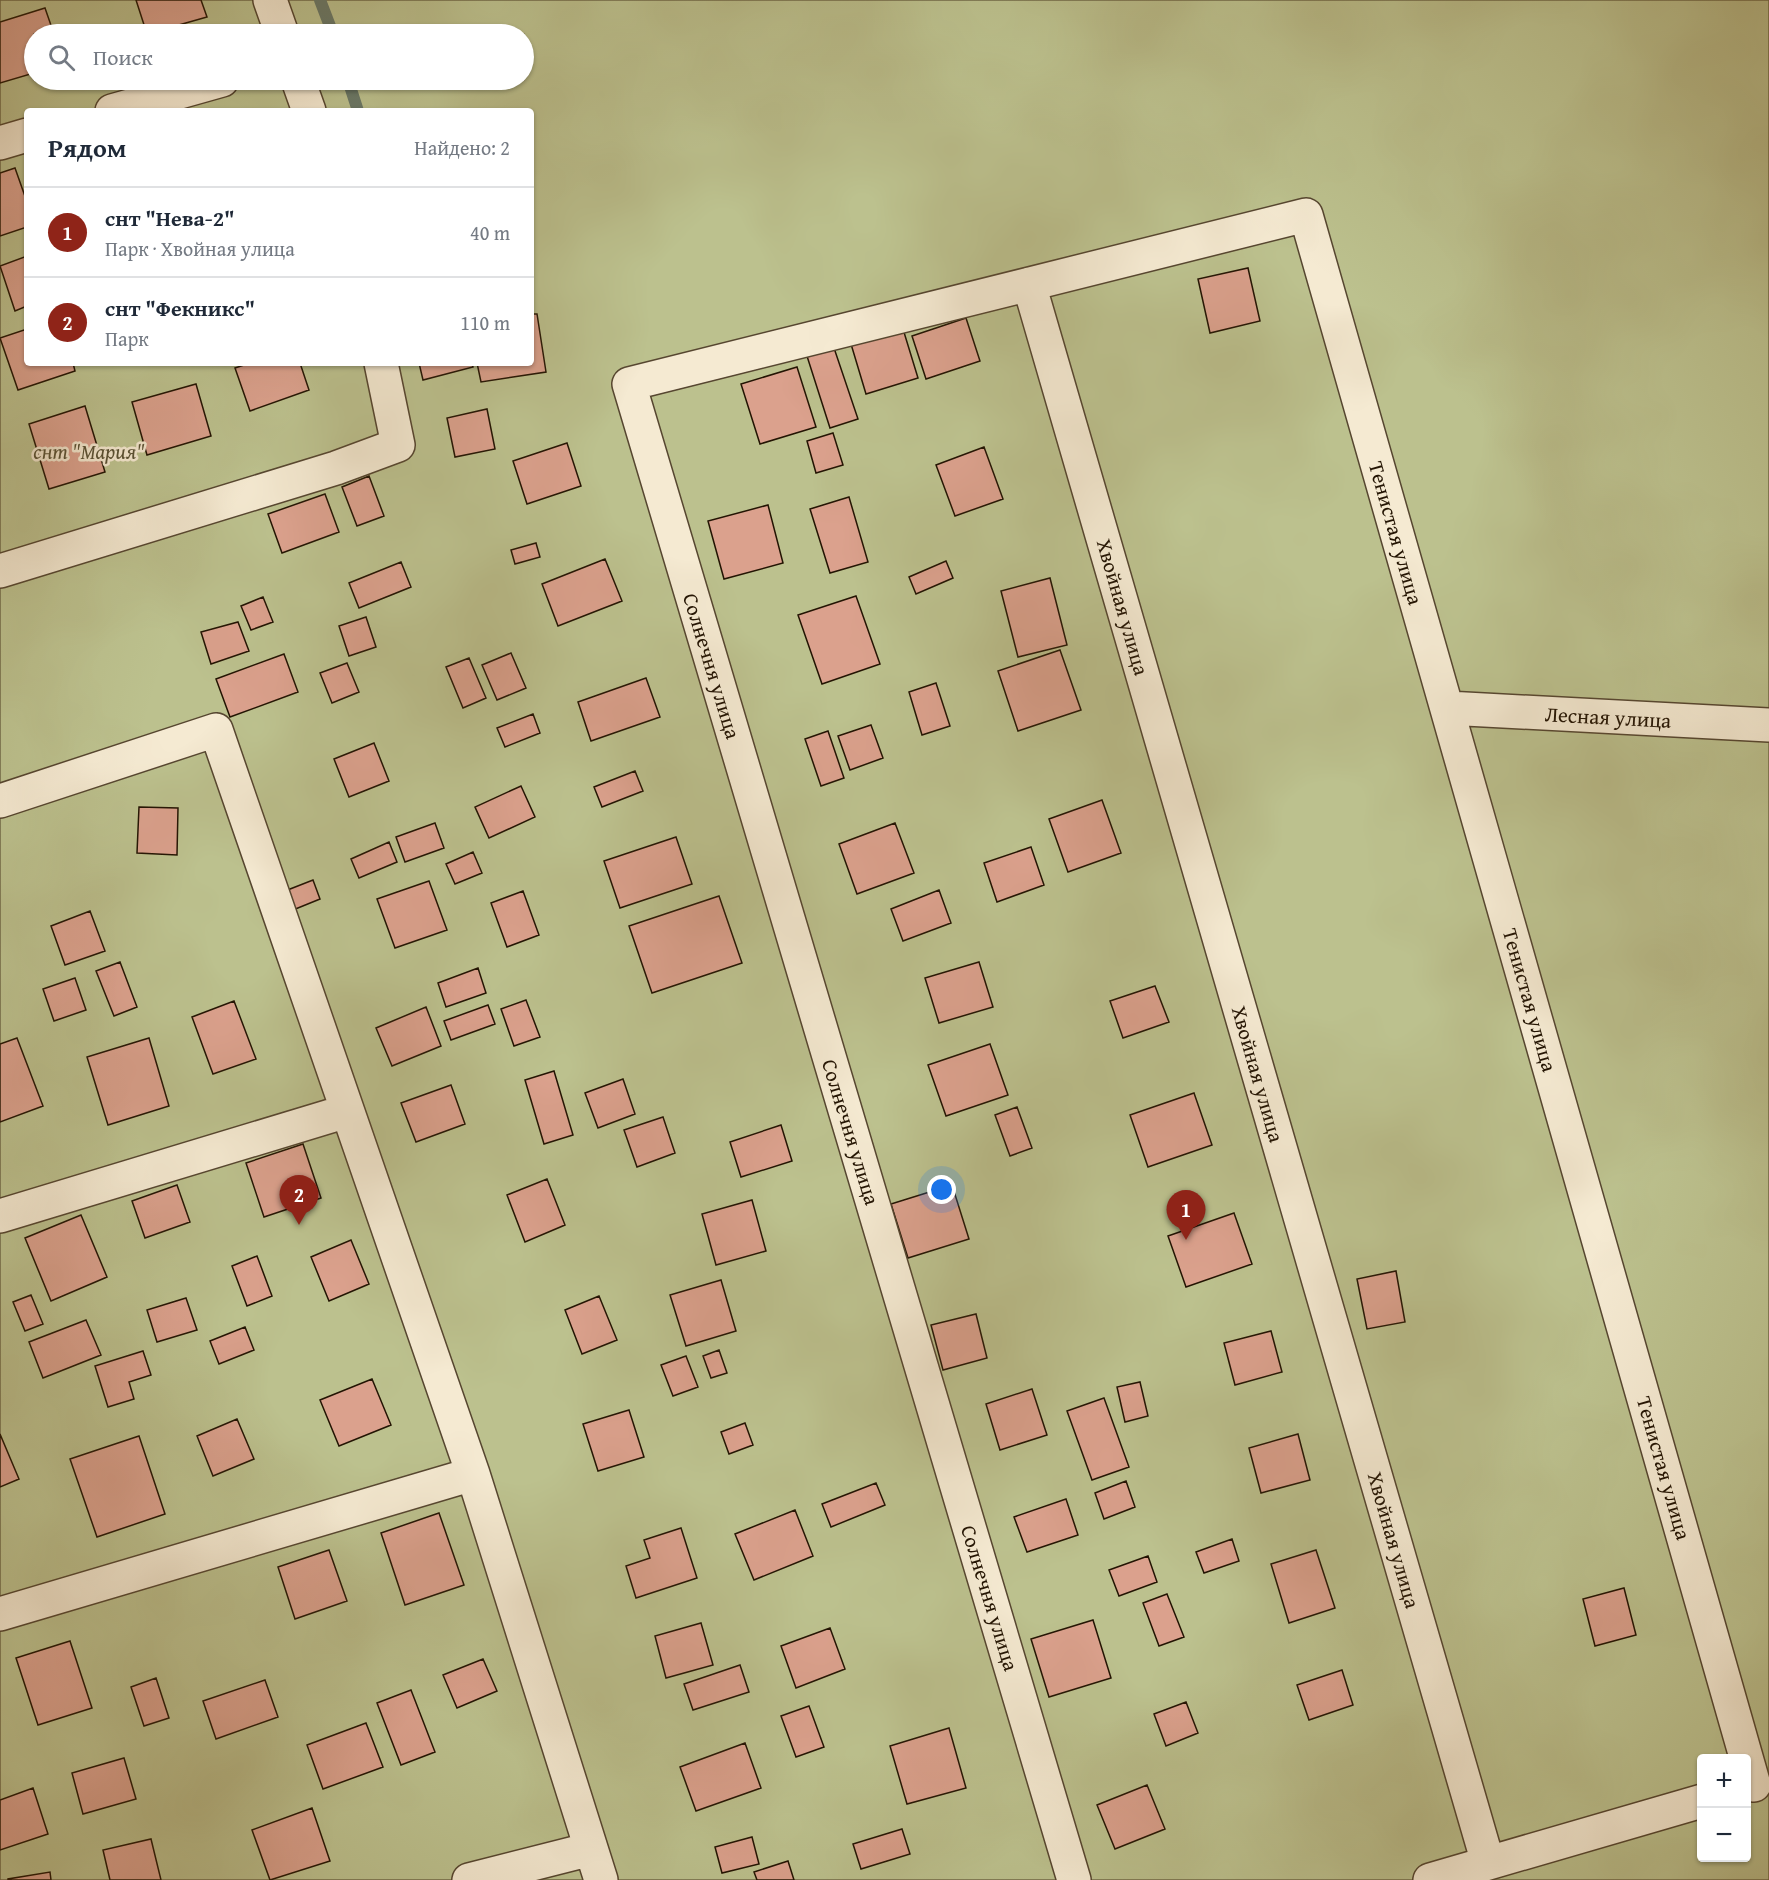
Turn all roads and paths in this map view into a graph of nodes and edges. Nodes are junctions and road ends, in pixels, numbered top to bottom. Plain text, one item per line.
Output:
1 (270, 0) edge
2 (278, 24) edge
3 (187, 90) edge
4 (302, 90) edge
5 (123, 108) edge
6 (308, 108) edge
7 (24, 136) edge
8 (0, 143) edge
9 (1029, 284) junction
10 (382, 366) edge
11 (0, 571) edge
12 (1447, 708) junction
13 (1769, 725) edge
14 (0, 801) edge
15 (347, 1111) junction
16 (0, 1216) edge
17 (473, 1474) junction
18 (0, 1614) edge
19 (1757, 1784) edge
20 (1697, 1802) edge
21 (591, 1849) junction
22 (1488, 1863) junction
23 (469, 1880) edge
24 (601, 1880) edge
25 (1074, 1880) edge
26 (1430, 1880) edge

1 - 2 street
3 - 5 street
4 - 6 street
7 - 8 street
9 - 12 street, Тенистая улица
9 - 22 street, Хвойная улица
9 - 25 street, Солнечня улица
10 - 11 street
12 - 13 street, Лесная улица
12 - 19 street, Тенистая улица
14 - 15 street
15 - 16 street
15 - 17 street
17 - 18 street
17 - 21 street
20 - 22 street
21 - 23 street
21 - 24 street
22 - 26 street

